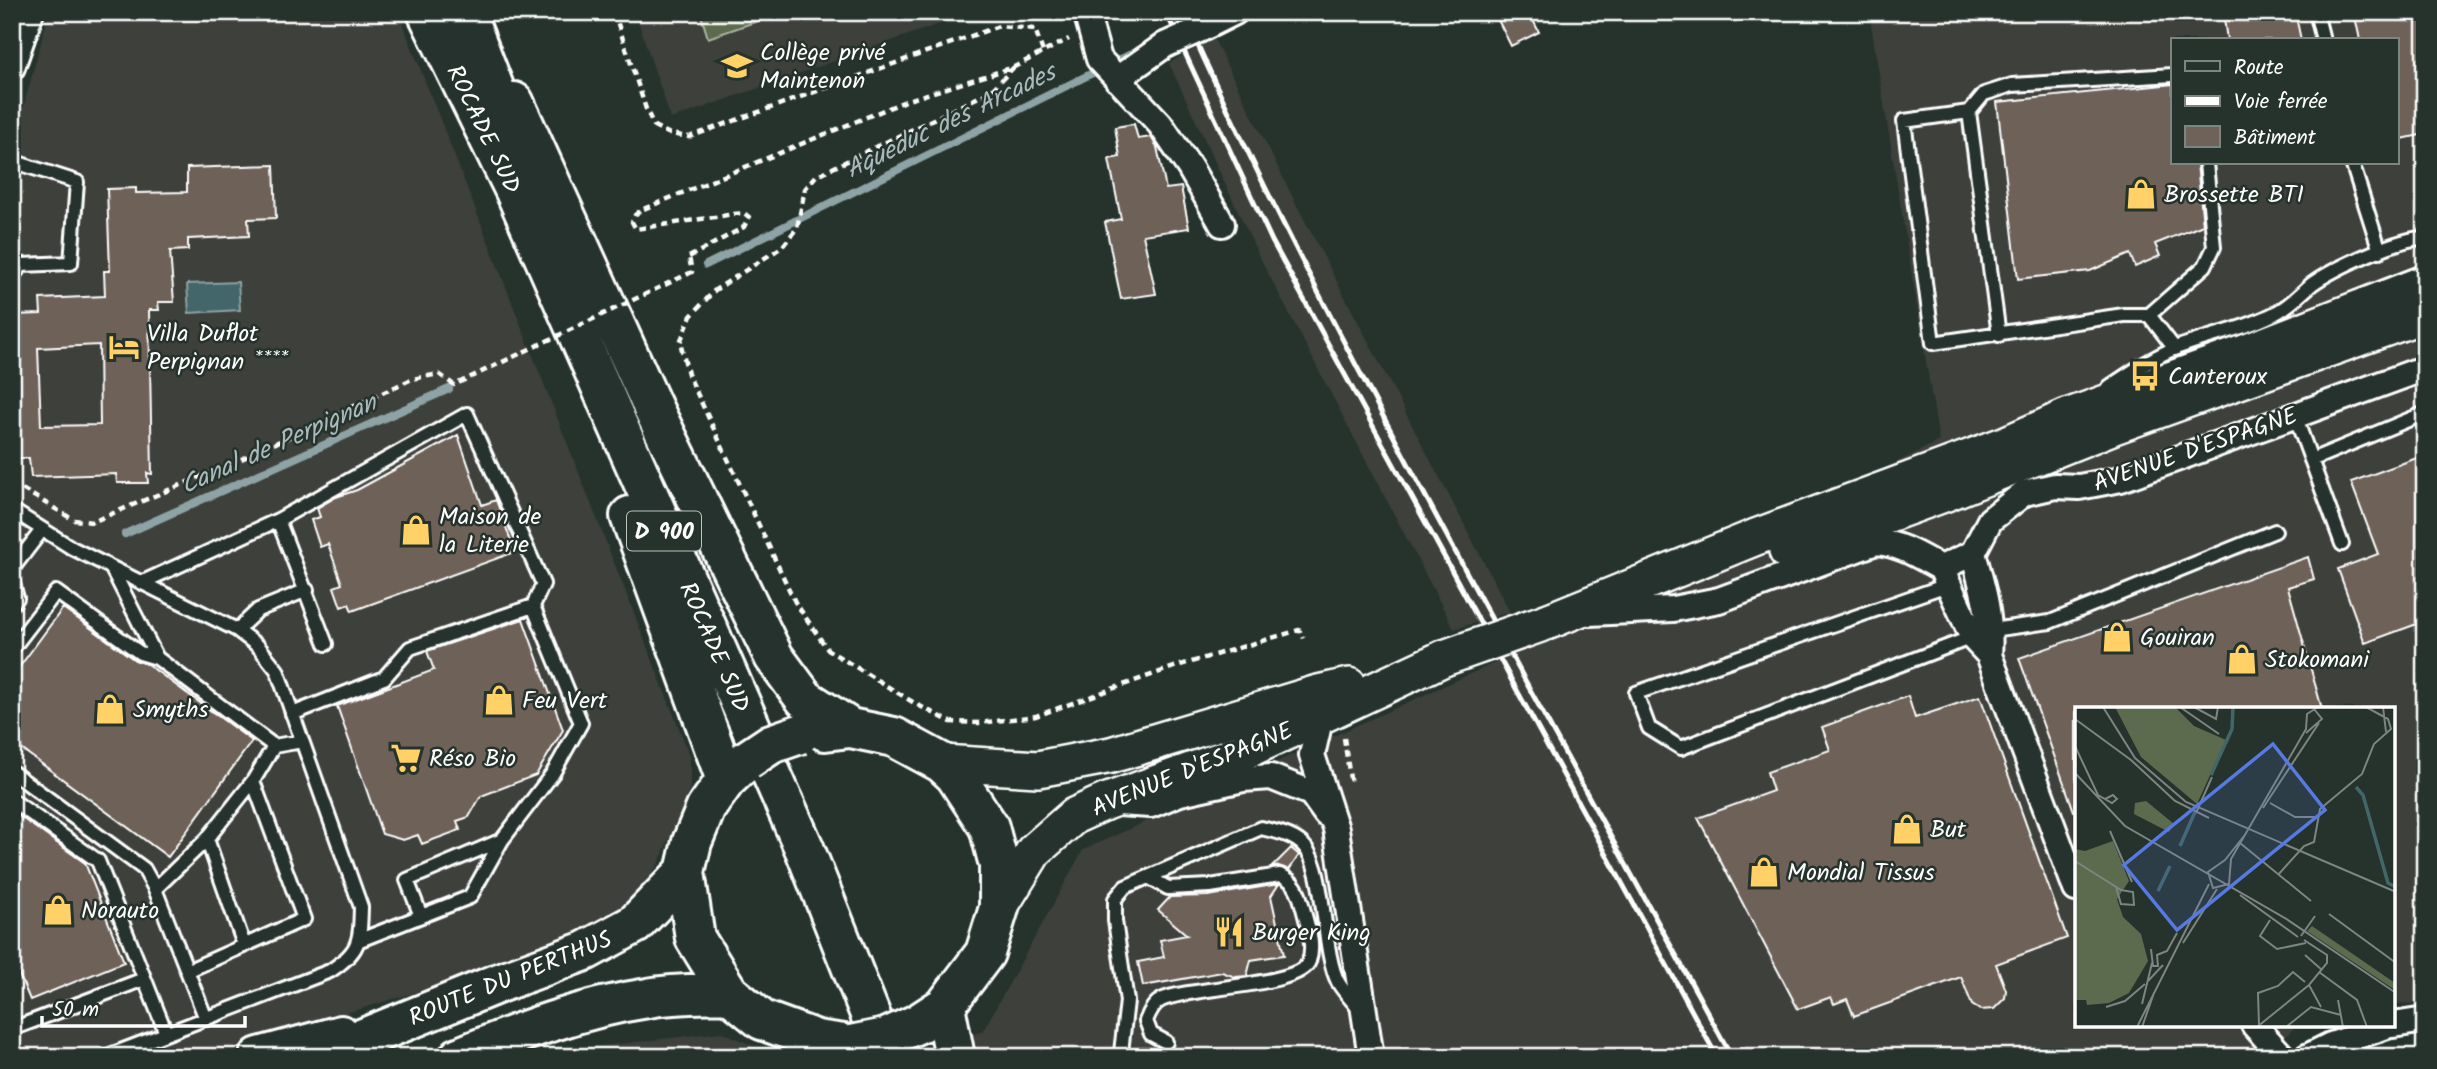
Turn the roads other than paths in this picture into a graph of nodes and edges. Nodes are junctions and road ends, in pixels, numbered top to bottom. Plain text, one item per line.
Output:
1 (31, 12) edge
2 (421, 12) edge
3 (428, 12) edge
4 (465, 12) edge
5 (472, 12) edge
6 (1235, 12) edge
7 (2316, 12) edge
8 (1088, 20) edge
9 (2322, 38) edge
10 (12, 68) edge
11 (2171, 75) edge
12 (1117, 79) junction
13 (1969, 112) junction
14 (12, 161) edge
15 (2206, 164) edge
16 (2351, 164) edge
17 (1222, 225) dead end
18 (2425, 238) edge
19 (2380, 251) junction
20 (12, 277) edge
21 (2425, 284) edge
22 (2425, 314) edge
23 (2149, 315) junction
24 (1999, 335) junction
25 (2175, 349) junction
26 (2425, 368) edge
27 (2425, 413) edge
28 (2295, 416) junction
29 (2067, 417) junction
30 (2311, 460) junction
31 (12, 510) edge
32 (278, 520) junction
33 (42, 530) junction
34 (2275, 531) dead end
35 (2342, 544) dead end
36 (1973, 553) junction
37 (12, 569) edge
38 (112, 569) junction
39 (1944, 576) junction
40 (12, 580) edge
41 (143, 582) junction
42 (307, 590) junction
43 (12, 604) edge
44 (533, 606) junction
45 (1569, 616) junction
46 (237, 630) junction
47 (1985, 641) junction
48 (327, 644) dead end
49 (12, 649) edge
50 (157, 659) junction
51 (1431, 665) junction
52 (292, 714) junction
53 (1321, 716) junction
54 (849, 729) junction
55 (302, 741) junction
56 (274, 746) junction
57 (942, 763) junction
58 (737, 770) junction
59 (12, 772) edge
60 (253, 781) junction
61 (12, 800) edge
62 (1105, 802) junction
63 (1336, 829) junction
64 (207, 839) junction
65 (502, 840) junction
66 (685, 872) junction
67 (1148, 877) junction
68 (2075, 884) edge
69 (155, 889) junction
70 (999, 908) junction
71 (421, 916) junction
72 (360, 940) junction
73 (244, 945) junction
74 (187, 971) junction
75 (144, 979) junction
76 (729, 993) junction
77 (424, 1014) junction
78 (1364, 1017) junction
79 (206, 1019) junction
80 (2425, 1020) edge
81 (2395, 1024) edge
82 (2256, 1027) edge
83 (2385, 1027) edge
84 (12, 1029) edge
85 (923, 1029) edge
86 (166, 1033) junction
87 (1166, 1042) dead end
88 (833, 1047) edge
89 (105, 1057) edge
90 (259, 1057) edge
91 (317, 1057) edge
92 (458, 1057) edge
93 (887, 1057) edge
94 (955, 1057) edge
95 (1123, 1057) edge
96 (1371, 1057) edge
97 (2283, 1057) edge
98 (2307, 1057) edge

1 - 10 street
2 - 58 main road, ROCADE SUD / D 900
3 - 93 main road, ROCADE SUD / D 900
4 - 85 main road, ROCADE SUD / D 900
5 - 54 main road, ROCADE SUD / D 900
6 - 12 street, bridge
7 - 9 lane
8 - 12 street
11 - 13 lane
12 - 17 street
13 - 24 lane
13 - 24 lane
14 - 20 lane
15 - 23 lane
16 - 19 lane
18 - 19 lane, AVENUE D'ESPAGNE
19 - 25 lane, AVENUE D'ESPAGNE
21 - 29 main road, AVENUE D'ESPAGNE
22 - 45 main road, AVENUE D'ESPAGNE
23 - 24 lane
23 - 25 lane
25 - 29 lane, AVENUE D'ESPAGNE
26 - 28 street, AVENUE D'ESPAGNE
27 - 30 lane
28 - 30 lane
28 - 36 street, AVENUE D'ESPAGNE
29 - 45 main road, AVENUE D'ESPAGNE
30 - 35 lane
31 - 33 lane
32 - 41 lane
32 - 42 lane
32 - 44 lane
33 - 37 lane
33 - 38 lane
34 - 47 lane
36 - 39 street
36 - 47 street
38 - 41 lane
38 - 50 lane
39 - 45 street, AVENUE D'ESPAGNE
39 - 47 street
39 - 47 lane
40 - 43 lane
41 - 46 lane
42 - 46 lane
42 - 48 lane
44 - 52 lane
44 - 65 lane
45 - 51 main road, AVENUE D'ESPAGNE, bridge
46 - 52 lane
47 - 68 street
49 - 50 lane
50 - 56 lane
51 - 53 main road, AVENUE D'ESPAGNE
51 - 57 main road, AVENUE D'ESPAGNE
52 - 55 lane
53 - 62 main road, AVENUE D'ESPAGNE
53 - 63 street
54 - 57 main road
54 - 58 main road, bridge
55 - 56 lane
55 - 72 lane
56 - 60 lane
57 - 70 main road
58 - 66 main road
59 - 69 lane
60 - 64 lane
60 - 73 lane
61 - 75 lane
62 - 63 street
62 - 70 main road, AVENUE D'ESPAGNE
63 - 78 street
64 - 69 lane
64 - 73 lane
65 - 71 lane
65 - 71 lane
66 - 76 main road
66 - 77 main road, ROUTE DU PERTHUS
67 - 78 lane
67 - 87 lane
67 - 95 lane
69 - 74 lane
70 - 85 main road
71 - 72 lane
72 - 79 lane
73 - 74 lane
74 - 79 lane
75 - 84 lane
75 - 86 lane
76 - 88 main road
76 - 92 main road
77 - 90 main road
77 - 91 main road, ROUTE DU PERTHUS
78 - 96 street
79 - 86 lane
80 - 81 street
82 - 97 street
83 - 98 street
85 - 88 main road, bridge
85 - 94 main road, ROCADE SUD
86 - 89 lane

